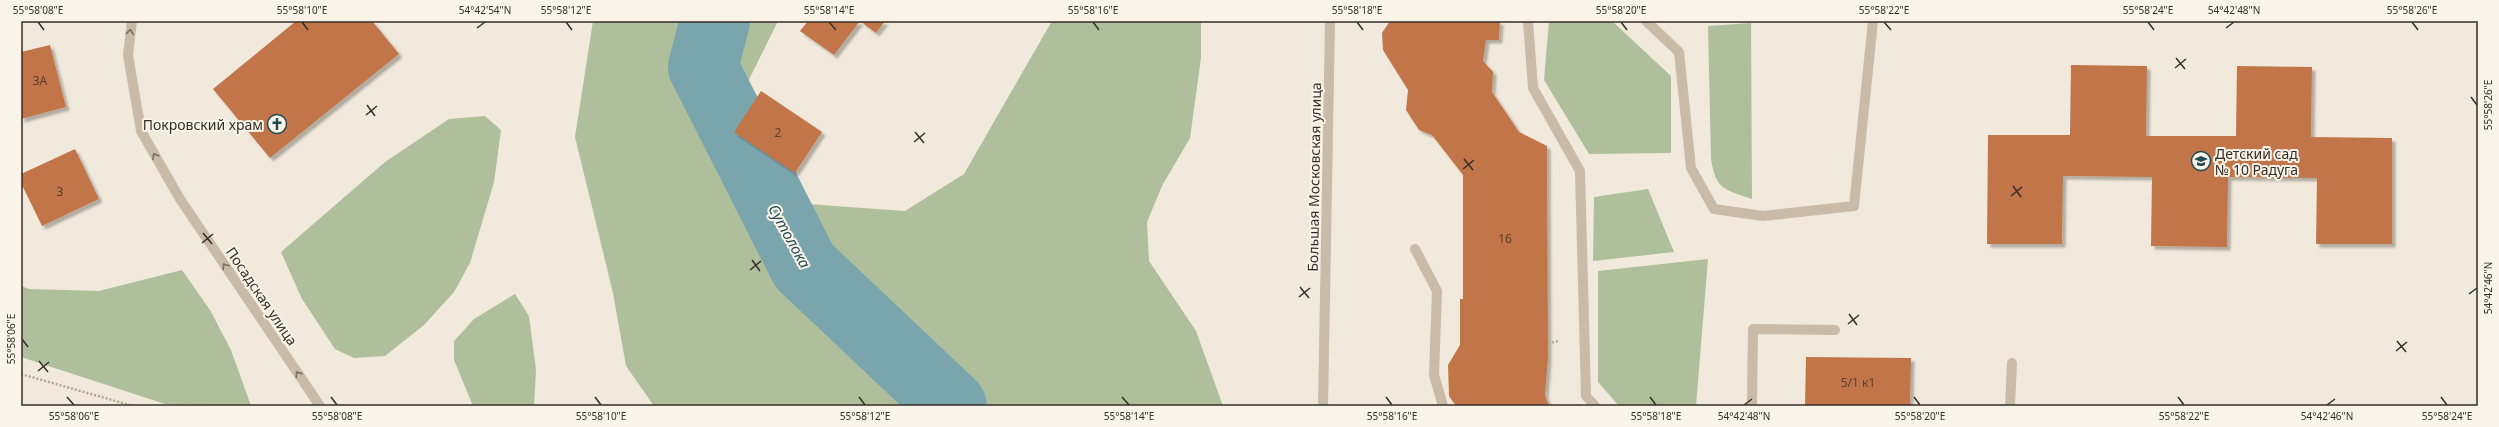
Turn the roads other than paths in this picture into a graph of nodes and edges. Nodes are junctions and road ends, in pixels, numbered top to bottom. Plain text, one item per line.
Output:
1 (132, 21) edge
2 (1330, 21) edge
3 (1528, 21) edge
4 (1646, 21) edge
5 (1872, 21) edge
6 (1415, 249) dead end
7 (1835, 330) dead end
8 (2012, 363) dead end
9 (320, 406) edge
10 (1323, 406) edge
11 (1443, 406) edge
12 (1595, 406) edge
13 (1752, 406) edge
14 (2010, 406) edge

9 -> 1 street, Посадская улица
2 - 10 street, Большая Московская улица
3 - 12 street
4 - 5 street
6 - 11 street
7 - 13 street
8 - 14 street

